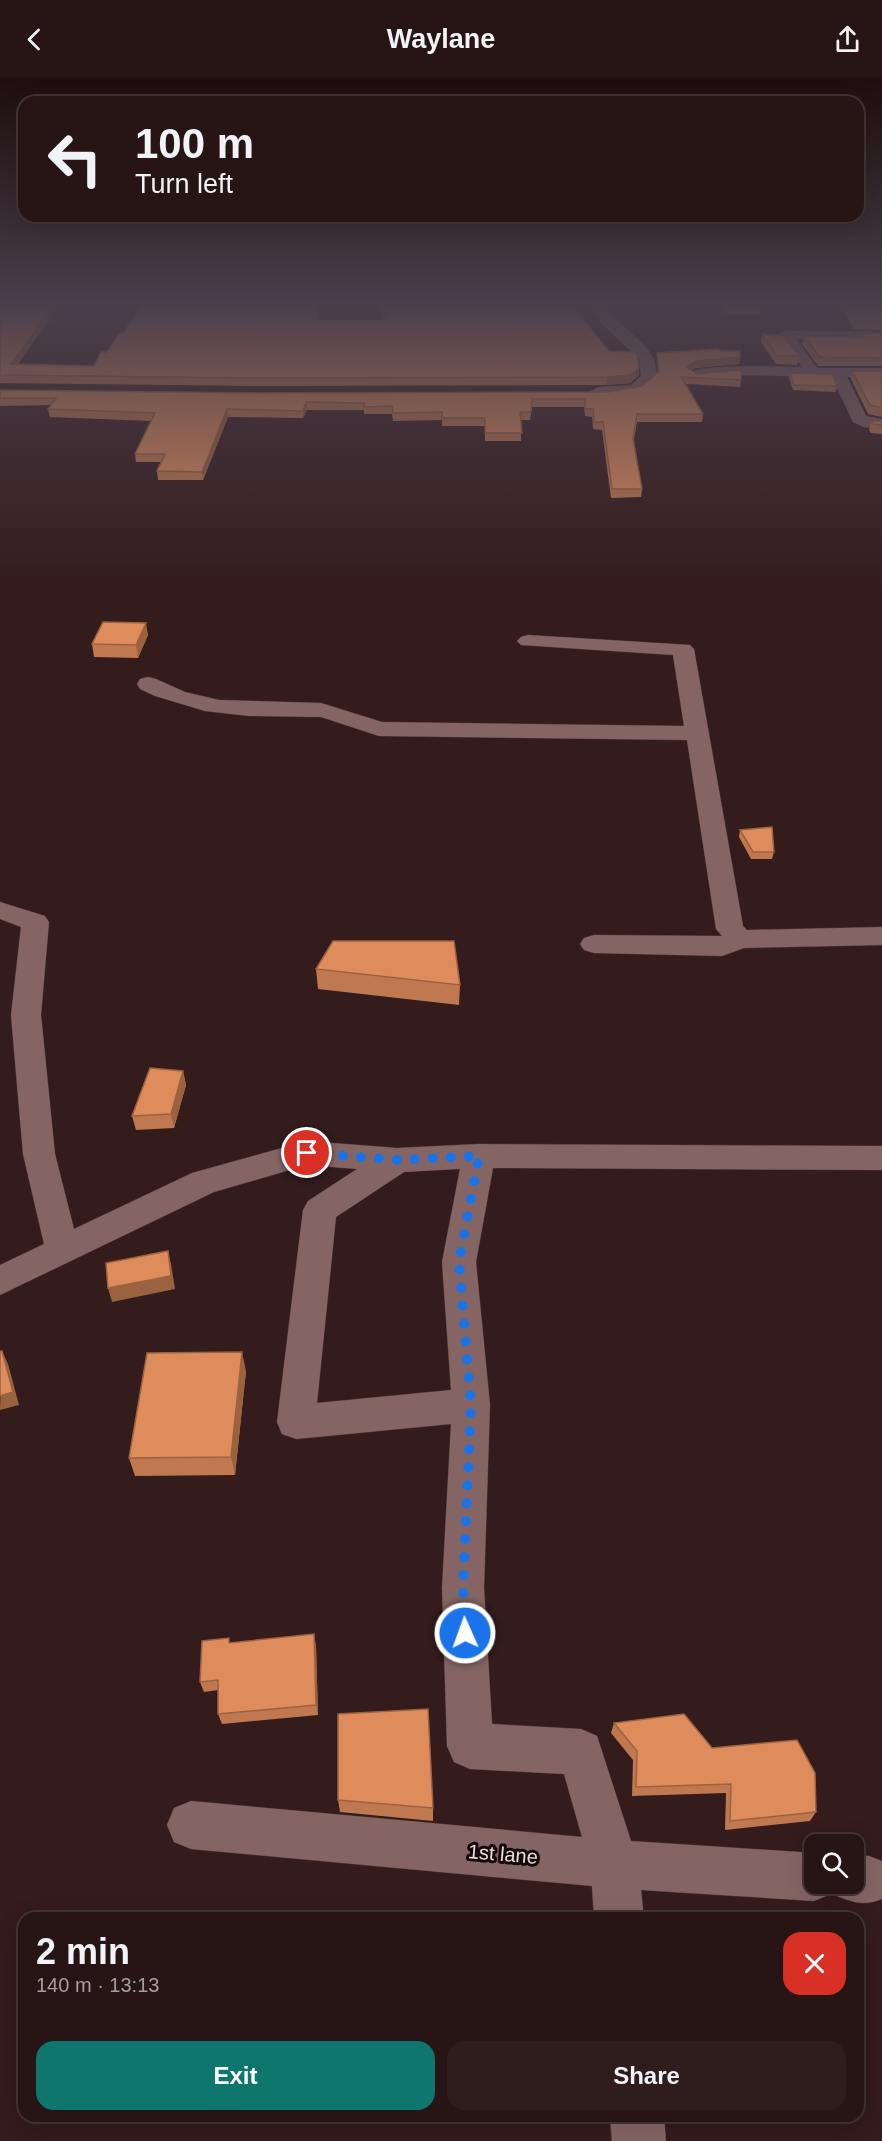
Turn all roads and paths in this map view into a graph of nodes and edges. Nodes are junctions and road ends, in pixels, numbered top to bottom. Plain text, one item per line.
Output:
1 (851, 401) edge
2 (882, 424) edge
3 (528, 641) dead end
4 (148, 684) dead end
5 (698, 733) junction
6 (0, 910) edge
7 (882, 936) edge
8 (740, 939) junction
9 (594, 944) dead end
10 (479, 1156) junction
11 (882, 1158) edge
12 (398, 1160) junction
13 (62, 1249) junction
14 (0, 1281) edge
15 (471, 1405) junction
16 (191, 1825) dead end
17 (614, 1864) junction
18 (804, 1876) edge
19 (618, 1912) edge
20 (637, 2122) edge
21 (639, 2141) edge

1 - 2 street
3 - 5 street
4 - 5 street
5 - 8 street
6 - 13 street
7 - 8 street
8 - 9 street
10 - 11 street
10 - 12 street
10 - 15 street
12 - 13 street
12 - 15 street
13 - 14 street
15 - 17 street
16 - 17 street, 1st lane
17 - 18 street, 1st lane
17 - 19 street
20 - 21 street

